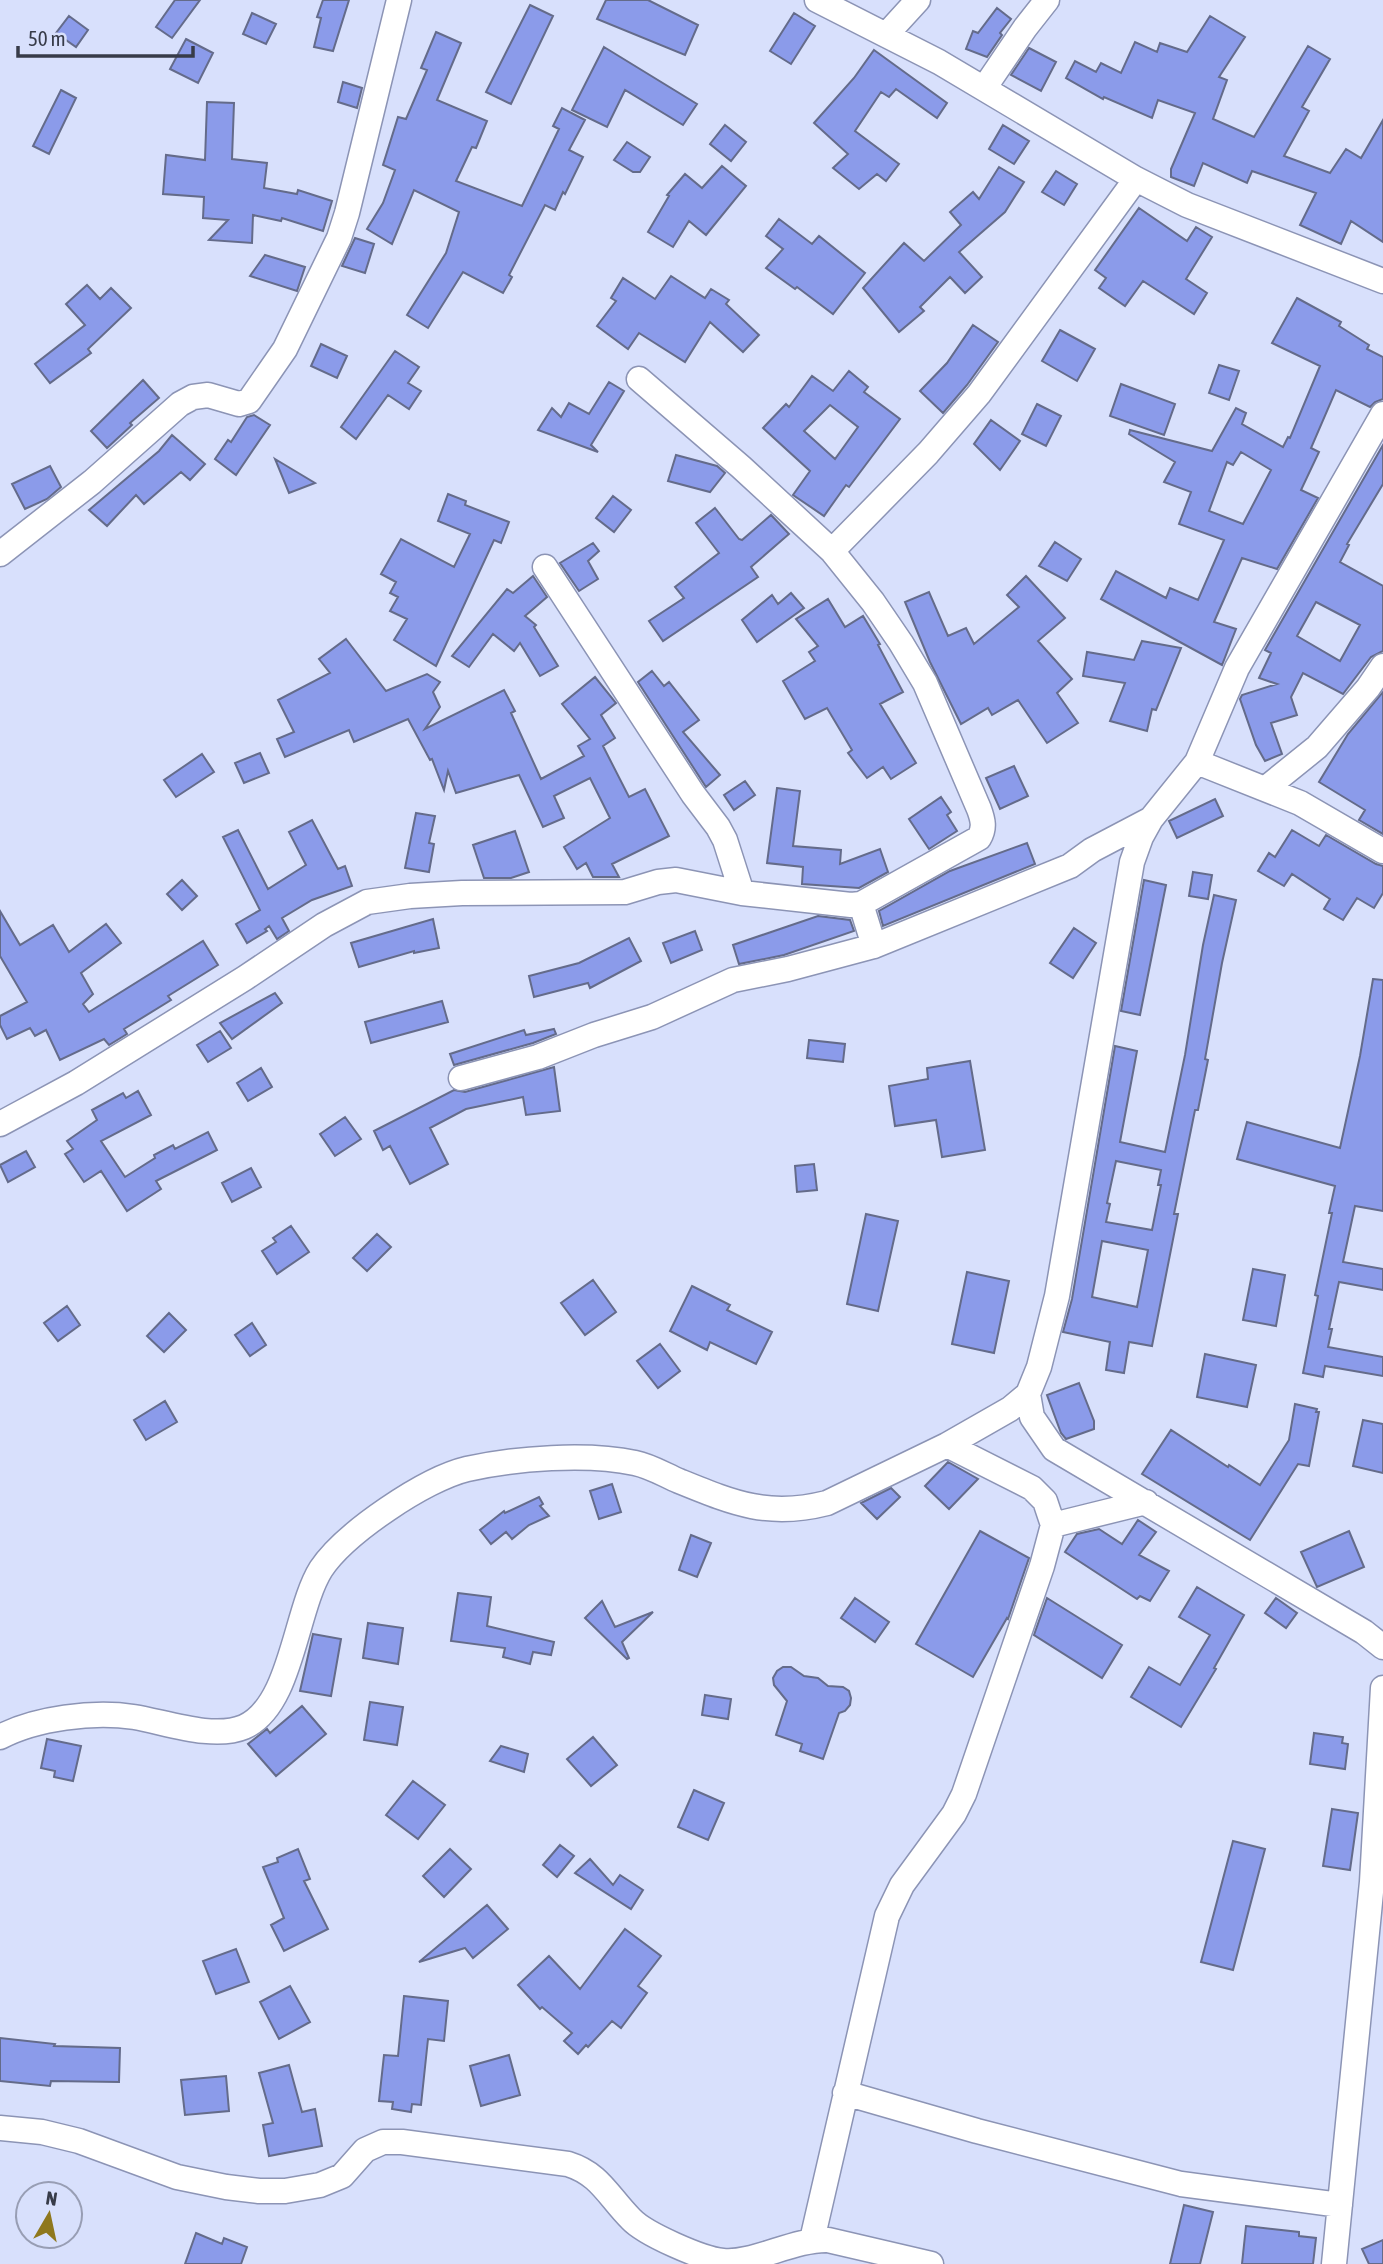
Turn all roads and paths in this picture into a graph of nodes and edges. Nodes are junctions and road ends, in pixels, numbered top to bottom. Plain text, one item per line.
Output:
1 (399, 0) edge
2 (817, 0) edge
3 (918, 0) edge
4 (1047, 0) edge
5 (886, 35) junction
6 (985, 88) junction
7 (1136, 179) junction
8 (1383, 281) edge
9 (639, 379) dead end
10 (1383, 414) edge
11 (832, 551) junction
12 (0, 555) edge
13 (545, 567) dead end
14 (1383, 666) edge
15 (1197, 762) junction
16 (1265, 789) junction
17 (1150, 819) junction
18 (1383, 851) edge
19 (742, 893) junction
20 (861, 904) junction
21 (874, 946) junction
22 (461, 1078) dead end
23 (0, 1125) edge
24 (1028, 1394) junction
25 (947, 1445) junction
26 (1146, 1502) junction
27 (1053, 1525) junction
28 (1383, 1647) edge
29 (1383, 1688) edge
30 (0, 1737) edge
31 (1374, 1949) edge
32 (845, 2093) junction
33 (0, 2129) edge
34 (1339, 2205) junction
35 (813, 2239) junction
36 (931, 2264) edge
37 (1334, 2264) edge

1 - 12 street
2 - 5 street
3 - 5 street
4 - 6 street
5 - 6 street
6 - 7 street
7 - 8 street
7 - 11 street
9 - 11 street
10 - 15 street
11 - 20 street
13 - 19 street
14 - 16 street
15 - 16 street
15 - 17 street
16 - 18 street
17 - 21 street
17 - 24 street
19 - 20 street
19 - 23 street
20 - 21 street
21 - 22 street
24 - 25 street
24 - 26 street
25 - 27 street
25 - 30 street
26 - 27 street
26 - 28 street
27 - 32 street
29 - 31 street
31 - 34 street
32 - 34 street
32 - 35 street
33 - 35 street
34 - 37 street
35 - 36 street

